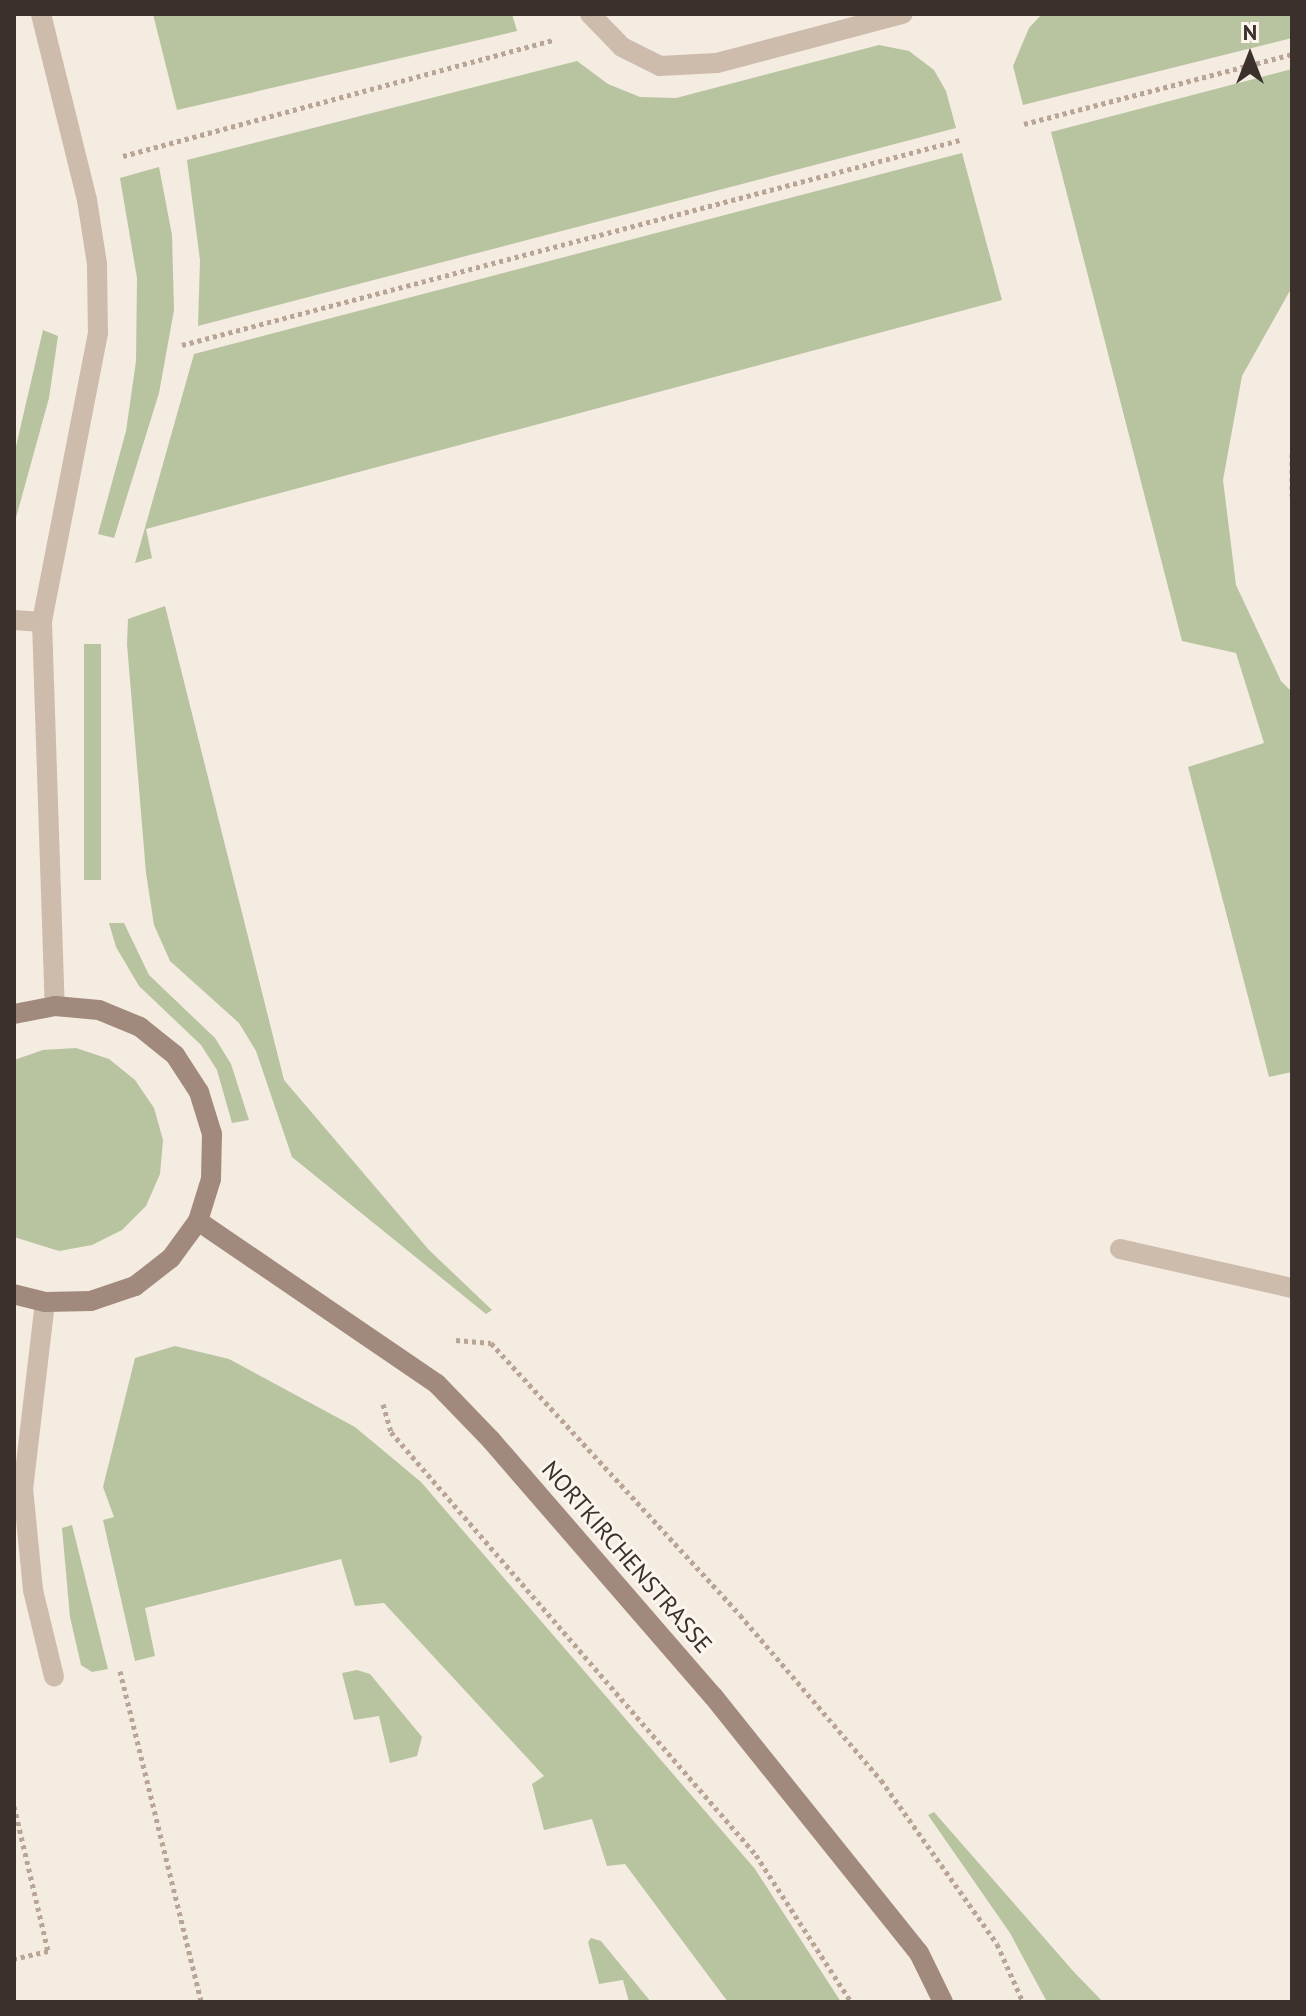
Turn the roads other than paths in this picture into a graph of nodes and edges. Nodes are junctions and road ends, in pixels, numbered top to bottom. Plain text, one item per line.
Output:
1 (41, 14) edge
2 (590, 14) edge
3 (903, 14) edge
4 (14, 620) edge
5 (42, 622) junction
6 (55, 1006) junction
7 (14, 1014) edge
8 (198, 1221) junction
9 (1120, 1249) dead end
10 (1292, 1288) edge
11 (14, 1294) edge
12 (45, 1302) junction
13 (54, 1677) dead end
14 (943, 2002) edge

1 - 5 street
2 - 3 street
4 - 5 street
5 - 6 street
6 - 7 main road
6 - 8 main road
8 - 12 main road
8 - 14 main road, NORTKIRCHENSTRASSE
9 - 10 street
11 - 12 main road
12 - 13 street

